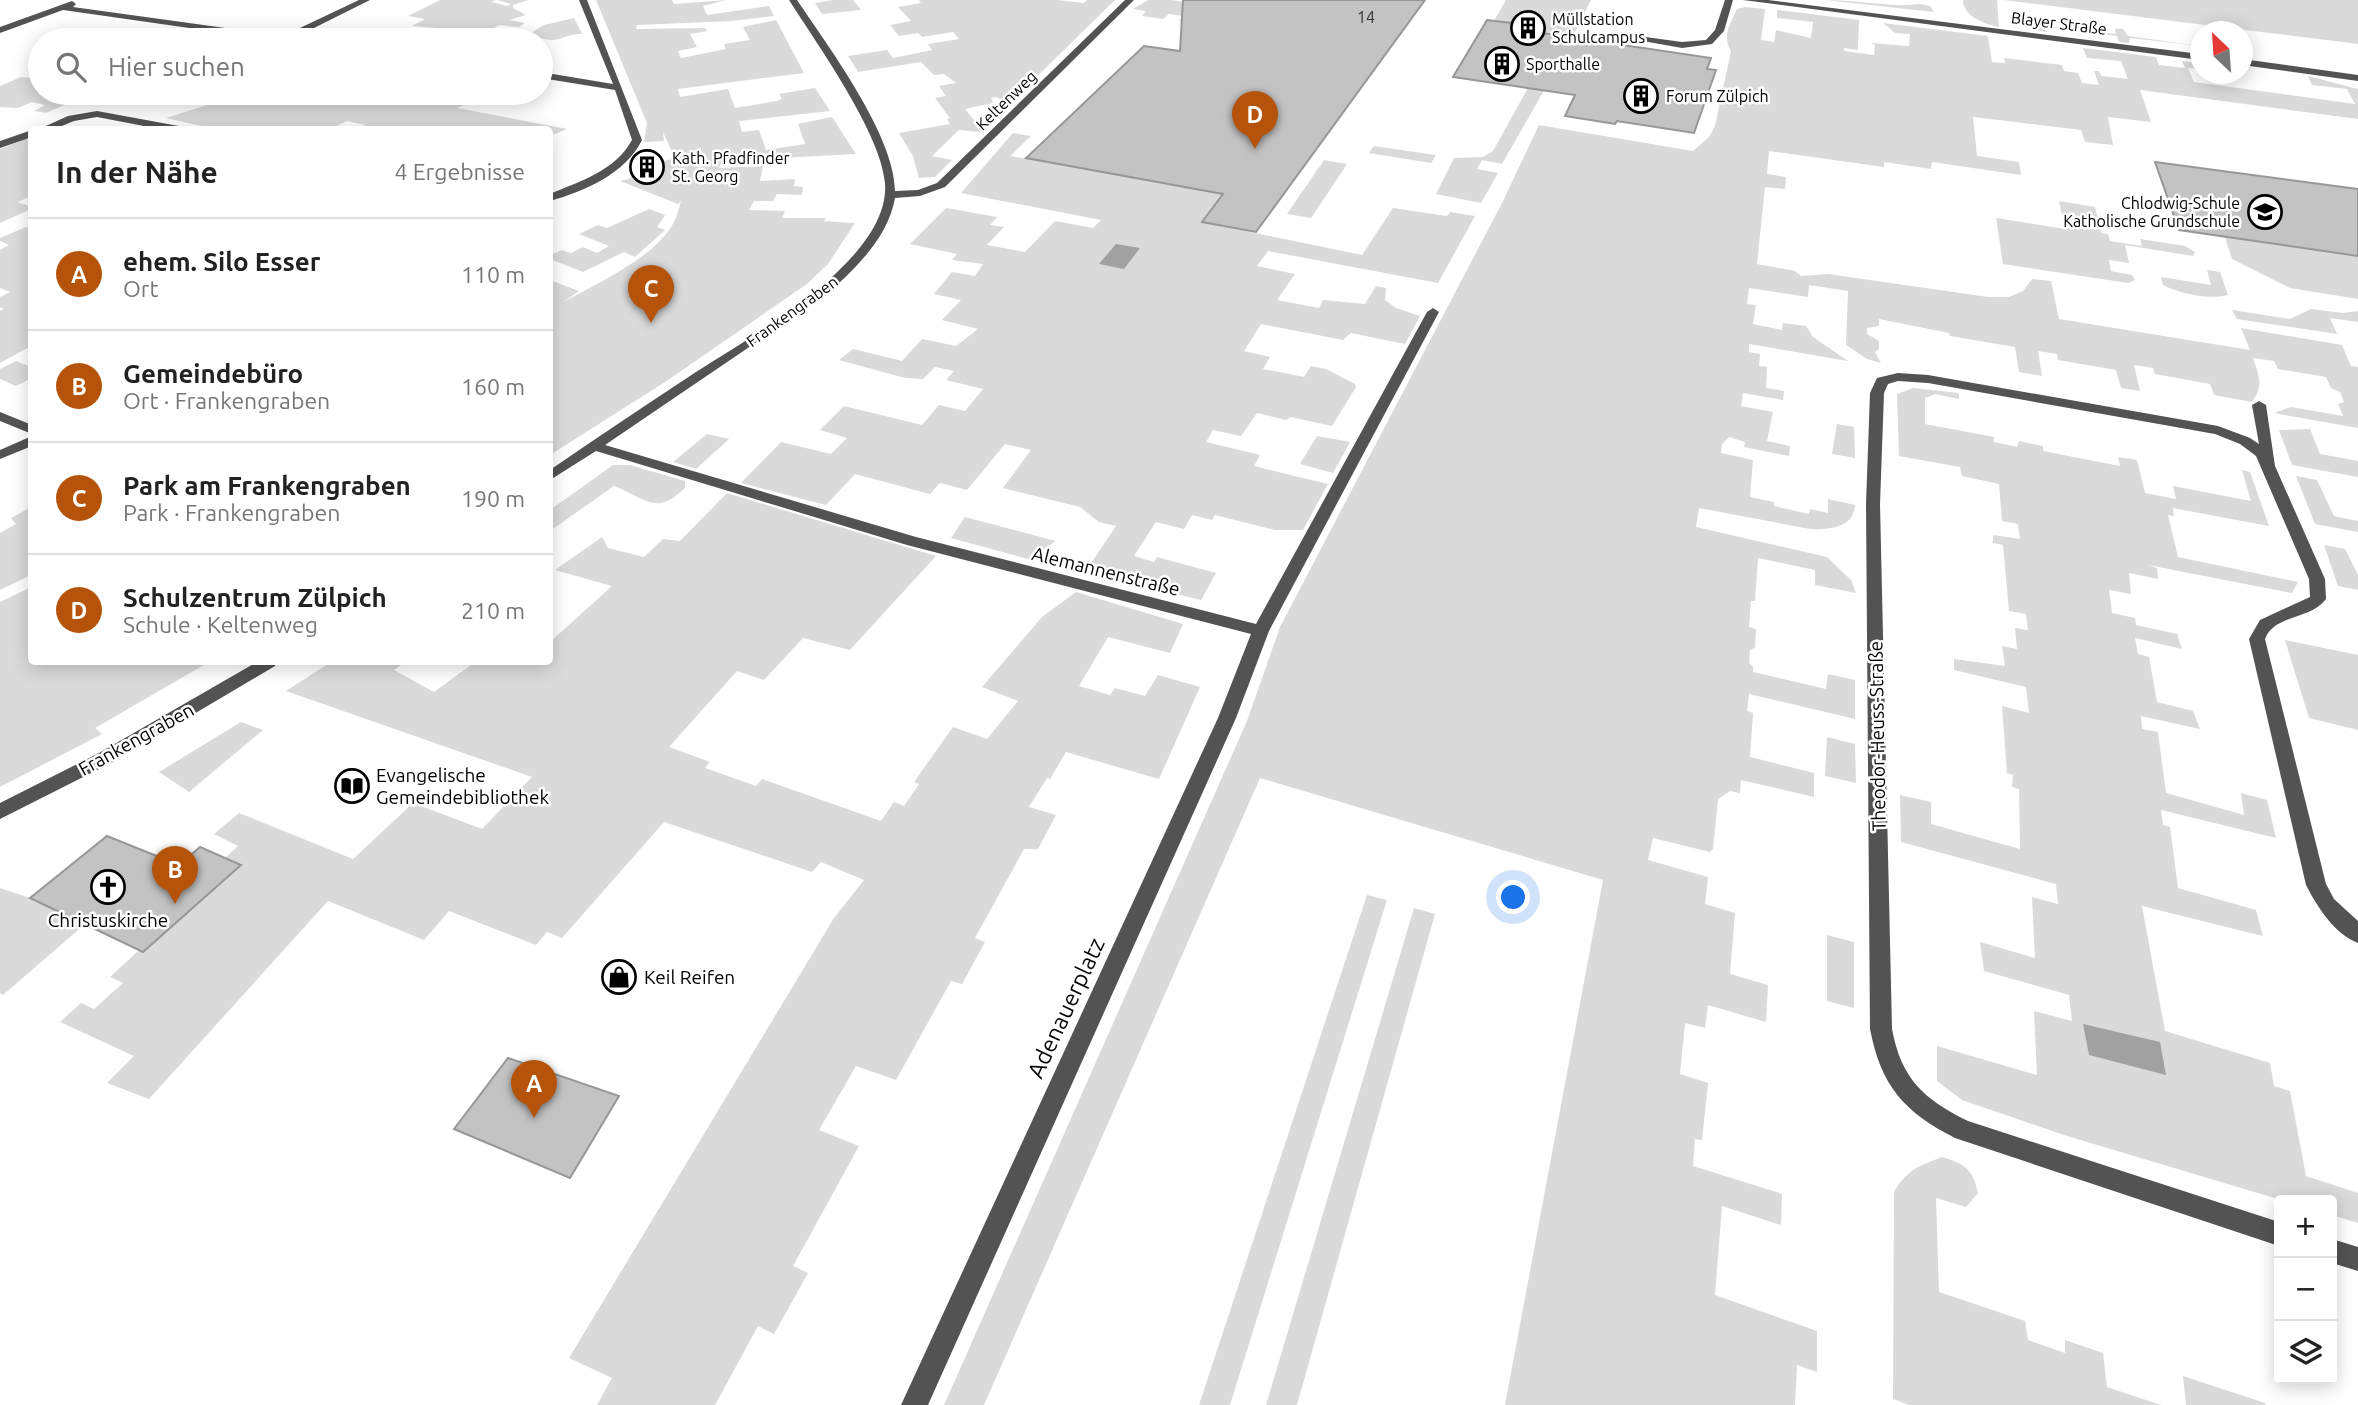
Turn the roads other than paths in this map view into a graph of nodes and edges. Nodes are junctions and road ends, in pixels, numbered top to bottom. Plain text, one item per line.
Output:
1 (80, 0) edge
2 (366, 0) edge
3 (583, 0) edge
4 (793, 0) edge
5 (1130, 0) edge
6 (1729, 0) edge
7 (1747, 0) edge
8 (64, 8) junction
9 (204, 28) edge
10 (311, 28) edge
11 (0, 30) edge
12 (1631, 38) dead end
13 (2190, 56) edge
14 (2253, 63) edge
15 (553, 77) edge
16 (2357, 77) edge
17 (619, 88) junction
18 (52, 126) edge
19 (162, 126) edge
20 (28, 134) edge
21 (0, 145) edge
22 (890, 195) junction
23 (553, 197) edge
24 (1433, 312) dead end
25 (2259, 405) dead end
26 (0, 416) edge
27 (28, 428) edge
28 (28, 442) edge
29 (593, 446) junction
30 (0, 455) edge
31 (2270, 467) junction
32 (553, 474) edge
33 (1261, 631) junction
34 (264, 665) edge
35 (0, 811) edge
36 (2358, 934) edge
37 (2274, 1232) edge
38 (2337, 1253) edge
39 (2358, 1259) edge
40 (914, 1405) edge

1 - 8 street
2 - 10 street
3 - 17 street
4 - 22 street, Frankengraben
5 - 22 street, Keltenweg
6 - 12 street
7 - 13 street, Blayer Straße
8 - 9 street
8 - 11 street
14 - 16 street
15 - 17 street
17 - 23 street
18 - 19 street
20 - 21 street
22 - 29 street, Frankengraben
24 - 33 street
25 - 31 street, Theodor-Heuss-Straße
26 - 27 street
28 - 30 street
29 - 32 street, Frankengraben
29 - 33 street, Alemannenstraße
31 - 36 street, Theodor-Heuss-Straße
31 - 37 street, Theodor-Heuss-Straße
33 - 40 street, Adenauerplatz
34 - 35 street, Frankengraben
38 - 39 street

